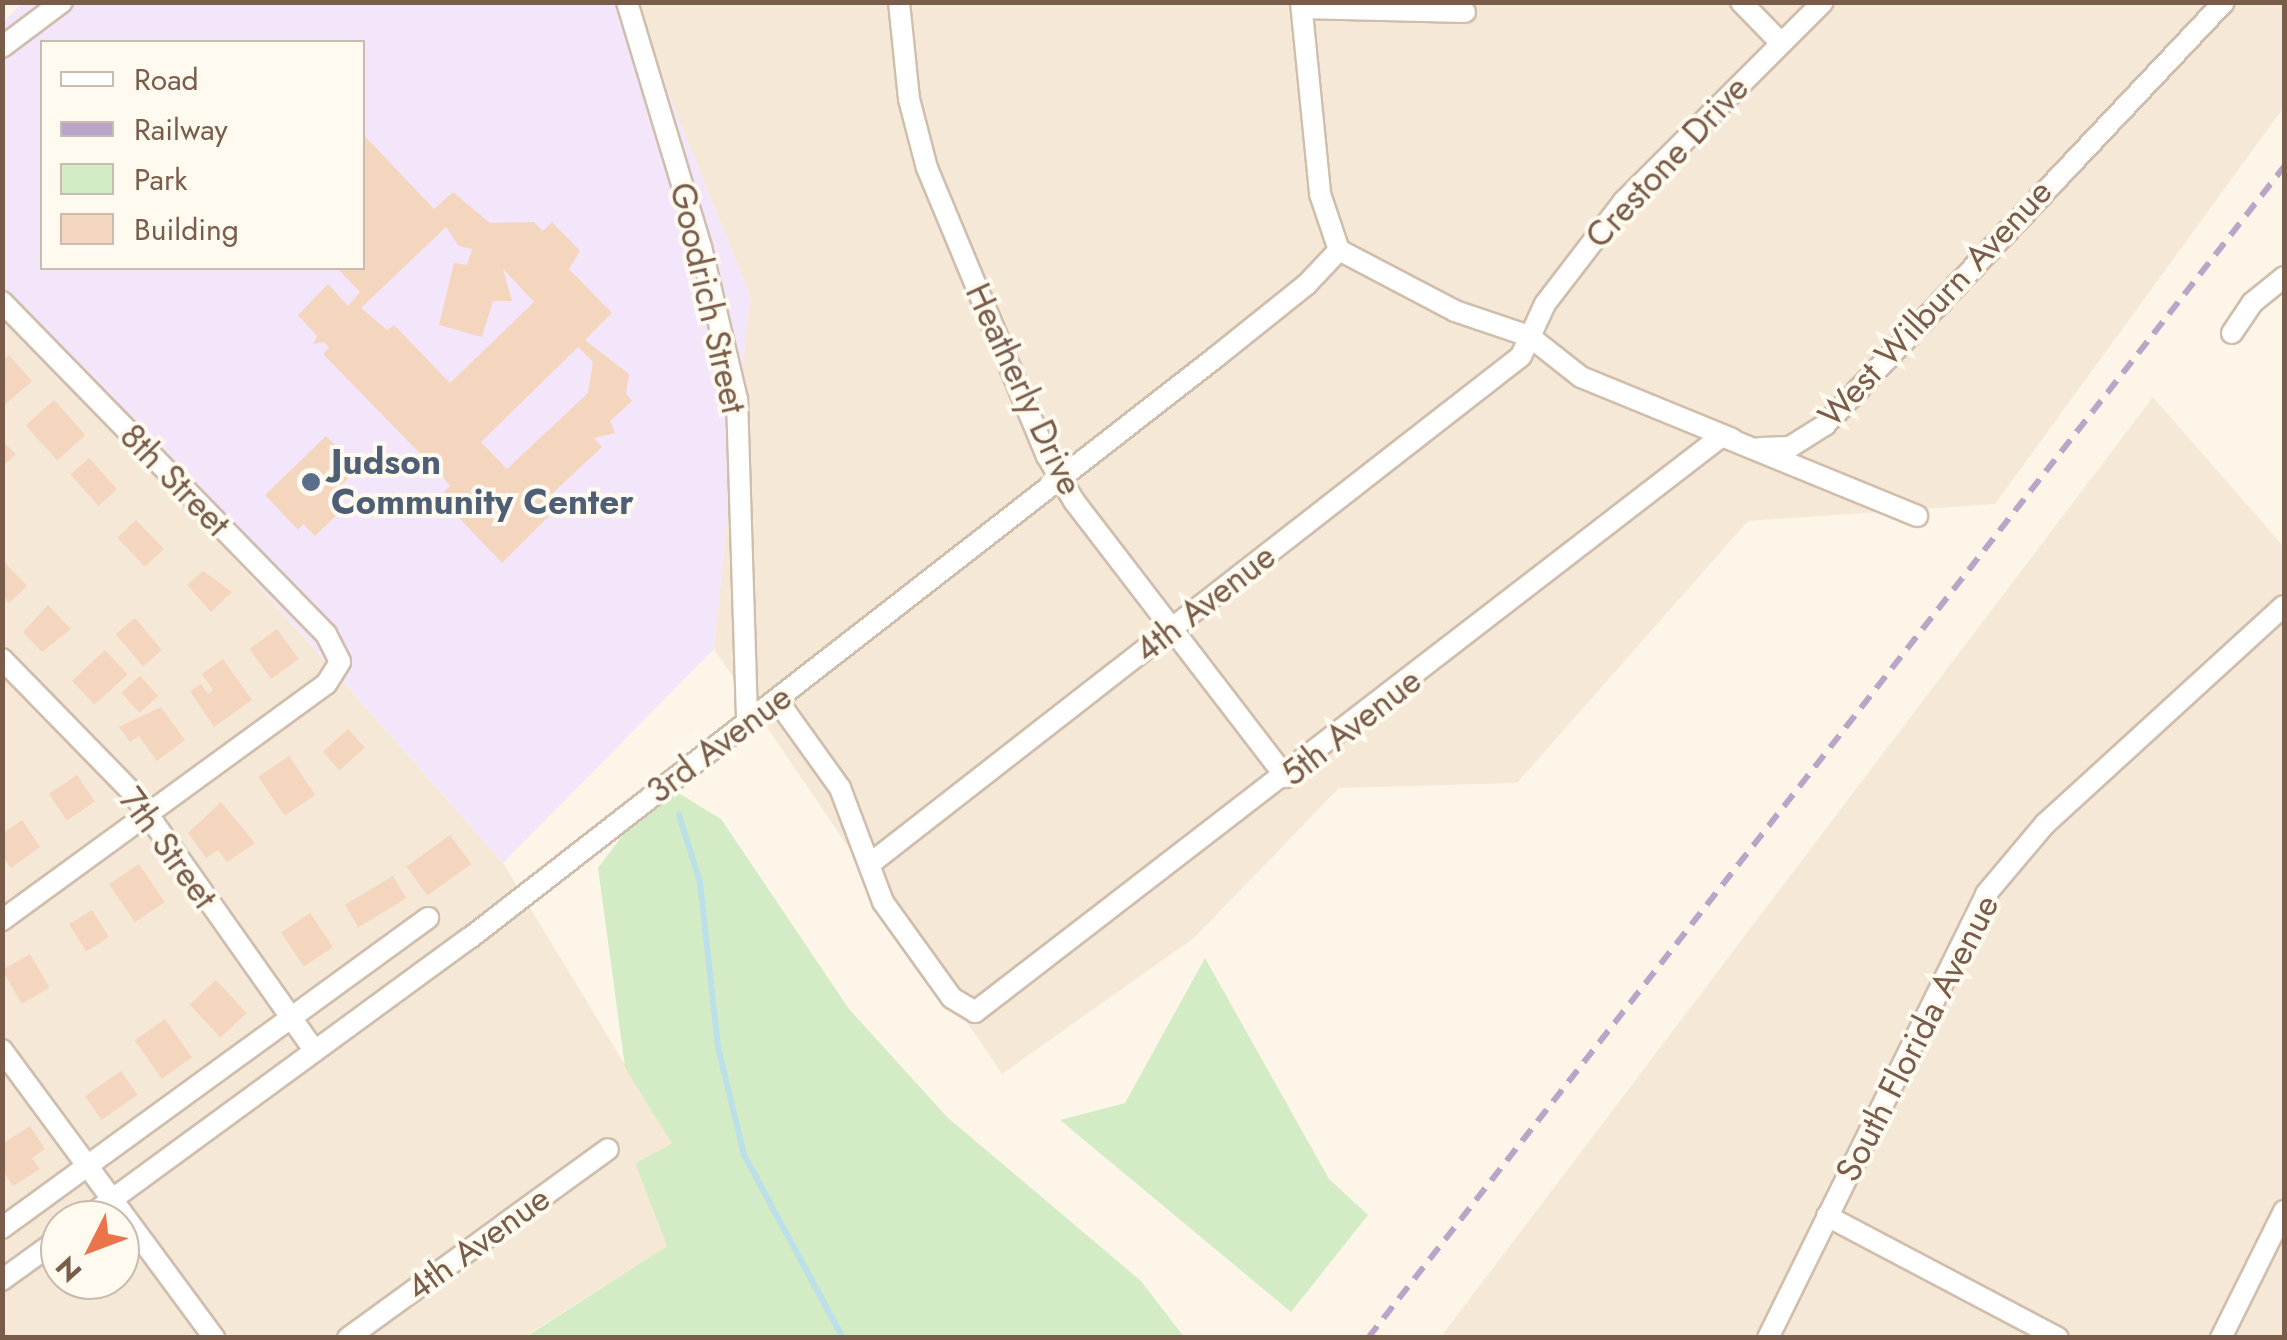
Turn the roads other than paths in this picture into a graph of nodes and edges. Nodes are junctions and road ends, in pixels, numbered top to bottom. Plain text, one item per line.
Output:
1 (62, 2) edge
2 (627, 2) edge
3 (899, 2) edge
4 (1741, 2) edge
5 (1823, 2) edge
6 (1302, 5) edge
7 (2218, 5) edge
8 (1465, 12) dead end
9 (6, 38) edge
10 (1781, 43) junction
11 (1339, 250) junction
12 (2284, 277) edge
13 (2, 302) edge
14 (2232, 332) dead end
15 (1529, 336) junction
16 (1722, 436) junction
17 (1060, 478) junction
18 (1917, 516) dead end
19 (2284, 606) edge
20 (1172, 628) junction
21 (2, 659) edge
22 (777, 700) junction
23 (747, 720) junction
24 (1286, 777) junction
25 (147, 815) junction
26 (871, 863) junction
27 (428, 918) dead end
28 (2, 920) edge
29 (290, 1019) junction
30 (2, 1050) edge
31 (316, 1052) junction
32 (608, 1149) dead end
33 (88, 1166) junction
34 (112, 1200) joint
35 (2284, 1211) edge
36 (1827, 1216) junction
37 (2, 1228) edge
38 (140, 1238) edge
39 (40, 1252) edge
40 (2, 1280) edge
41 (214, 1338) edge
42 (348, 1338) edge
43 (1768, 1338) edge
44 (2058, 1338) edge
45 (2221, 1338) edge

1 - 9 street
2 - 23 street, Goodrich Street
3 - 17 street, Heatherly Drive
4 - 10 street
5 - 10 street, Crestone Drive
6 - 8 street
6 - 11 street
7 - 16 street, West Wilburn Avenue
10 - 15 street, Crestone Drive
11 - 15 street, West Wilburn Avenue
11 - 17 street, 3rd Avenue
12 - 14 street
13 - 25 street, 8th Street
15 - 16 street, West Wilburn Avenue
15 - 20 street, 4th Avenue
16 - 18 street
16 - 24 street, 5th Avenue
17 - 20 street, Heatherly Drive
17 - 22 street, 3rd Avenue
19 - 36 street, South Florida Avenue
20 - 24 street, Heatherly Drive
20 - 26 street, 4th Avenue
21 - 25 street, 7th Street
22 - 23 street, 3rd Avenue
22 - 26 street
23 - 31 street, 3rd Avenue
24 - 26 street, 5th Avenue
25 - 28 street
25 - 29 street, 7th Street
27 - 29 street
29 - 31 street, 7th Street
29 - 33 street
30 - 33 street
31 - 34 street, 3rd Avenue
32 - 42 street, 4th Avenue
33 - 34 street
33 - 37 street
35 - 45 street
36 - 43 street, South Florida Avenue
36 - 44 street
38 - 41 street
39 - 40 street

